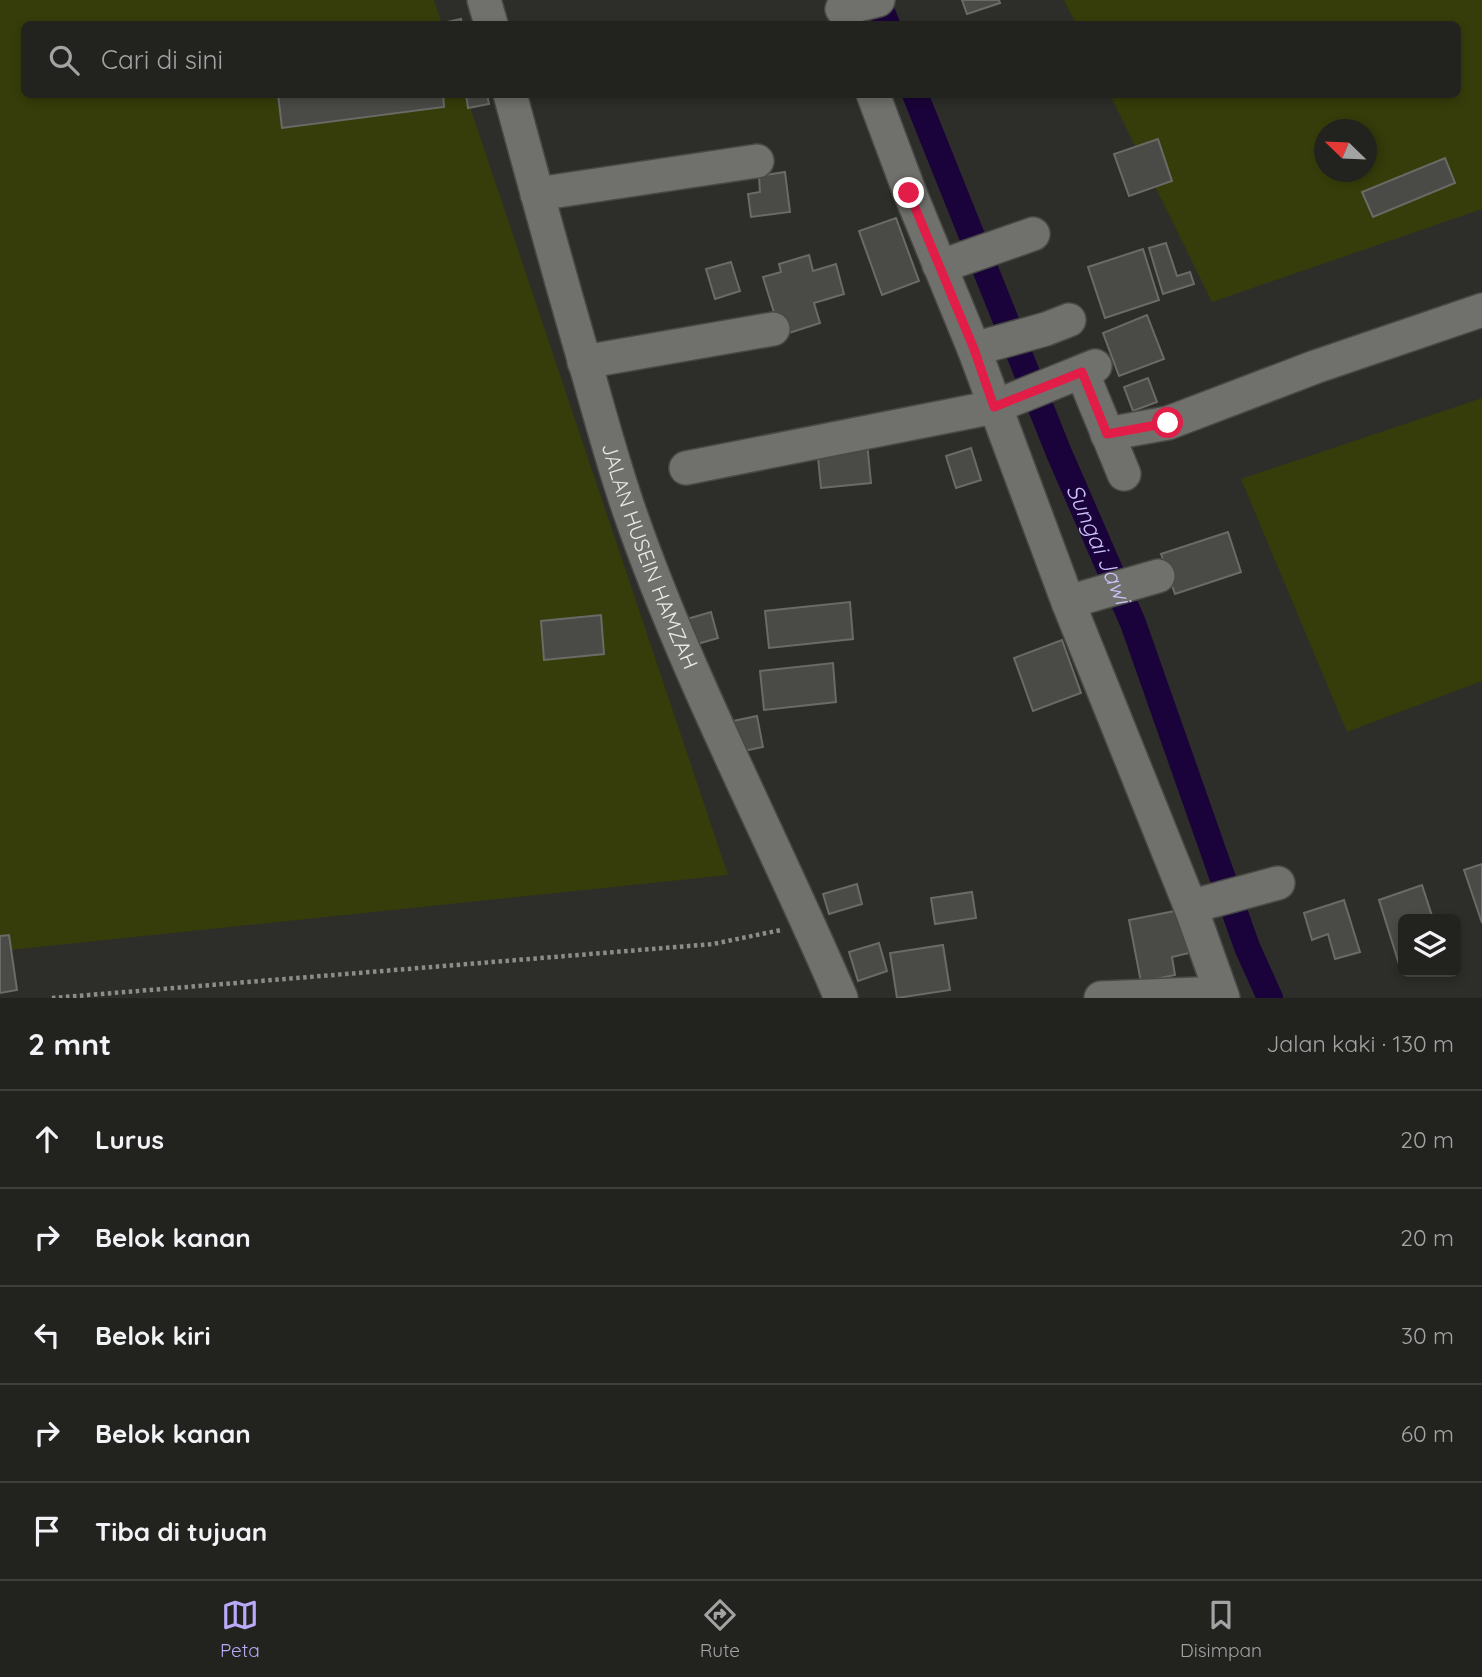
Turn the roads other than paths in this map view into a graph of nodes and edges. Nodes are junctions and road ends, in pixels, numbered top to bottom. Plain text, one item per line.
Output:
1 (484, 0) edge
2 (490, 21) edge
3 (511, 98) edge
4 (875, 98) edge
5 (757, 161) dead end
6 (537, 194) junction
7 (1019, 238) dead end
8 (946, 263) junction
9 (1482, 310) edge
10 (1058, 324) dead end
11 (773, 329) dead end
12 (983, 347) junction
13 (584, 362) junction
14 (1003, 404) junction
15 (1107, 434) junction
16 (686, 468) dead end
17 (1124, 474) dead end
18 (1147, 579) dead end
19 (1077, 599) junction
20 (1265, 886) dead end
21 (1198, 905) junction
22 (1222, 995) edge
23 (841, 998) edge
24 (1101, 998) edge

1 - 2 street
3 - 6 street, JALAN HUSEIN HAMZAH
4 - 8 street
5 - 6 street
6 - 13 street, JALAN HUSEIN HAMZAH
7 - 8 street
8 - 12 street
9 - 15 street
10 - 12 street
11 - 13 street
12 - 14 street
13 - 23 street, JALAN HUSEIN HAMZAH
14 - 15 street
14 - 16 street
14 - 19 street
15 - 17 street
18 - 19 street
19 - 21 street
20 - 21 street
21 - 22 street
22 - 24 street

